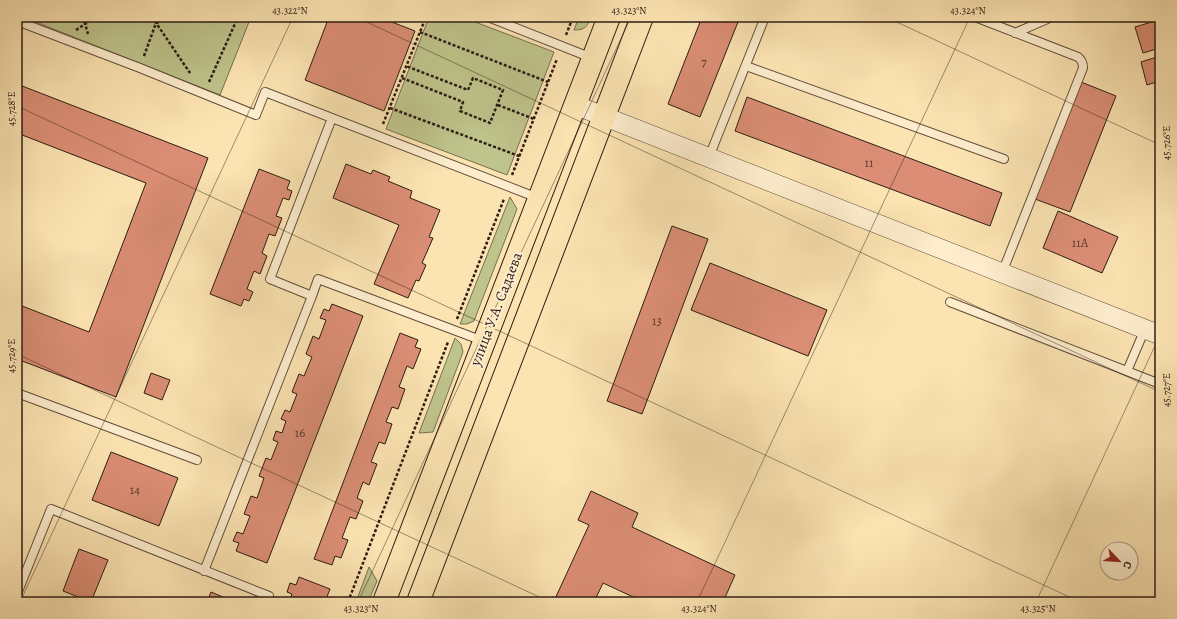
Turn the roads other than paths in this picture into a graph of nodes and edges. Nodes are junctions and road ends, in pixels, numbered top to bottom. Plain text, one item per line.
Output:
1 (488, 17) edge
2 (608, 17) edge
3 (642, 17) edge
4 (766, 17) edge
5 (975, 17) edge
6 (1052, 17) edge
7 (17, 21) edge
8 (1015, 33) junction
9 (593, 58) junction
10 (746, 66) junction
11 (575, 105) junction
12 (604, 116) junction
13 (332, 118) junction
14 (709, 157) junction
15 (1004, 159) dead end
16 (539, 198) junction
17 (1002, 273) junction
18 (312, 296) junction
19 (950, 302) dead end
20 (1152, 332) edge
21 (484, 342) junction
22 (1127, 371) junction
23 (1160, 384) edge
24 (17, 393) edge
25 (197, 460) dead end
26 (204, 571) junction
27 (17, 594) edge
28 (266, 602) edge
29 (384, 602) edge
30 (418, 602) edge

1 - 9 lane
2 - 9 main road, улица У.А. Садаева
3 - 12 main road
4 - 10 lane
5 - 8 lane
6 - 8 lane
7 - 13 lane
8 - 17 lane
9 - 11 main road, улица У.А. Садаева
10 - 14 lane
10 - 15 lane
11 - 12 street
11 - 16 main road, улица У.А. Садаева
12 - 14 street
12 - 30 main road
13 - 16 lane
13 - 18 lane
14 - 17 street
16 - 21 main road, улица У.А. Садаева
17 - 20 street
18 - 21 lane
18 - 26 lane
19 - 22 lane
20 - 22 lane
21 - 29 main road, улица У.А. Садаева
22 - 23 lane
24 - 25 lane
26 - 27 lane
26 - 28 lane

